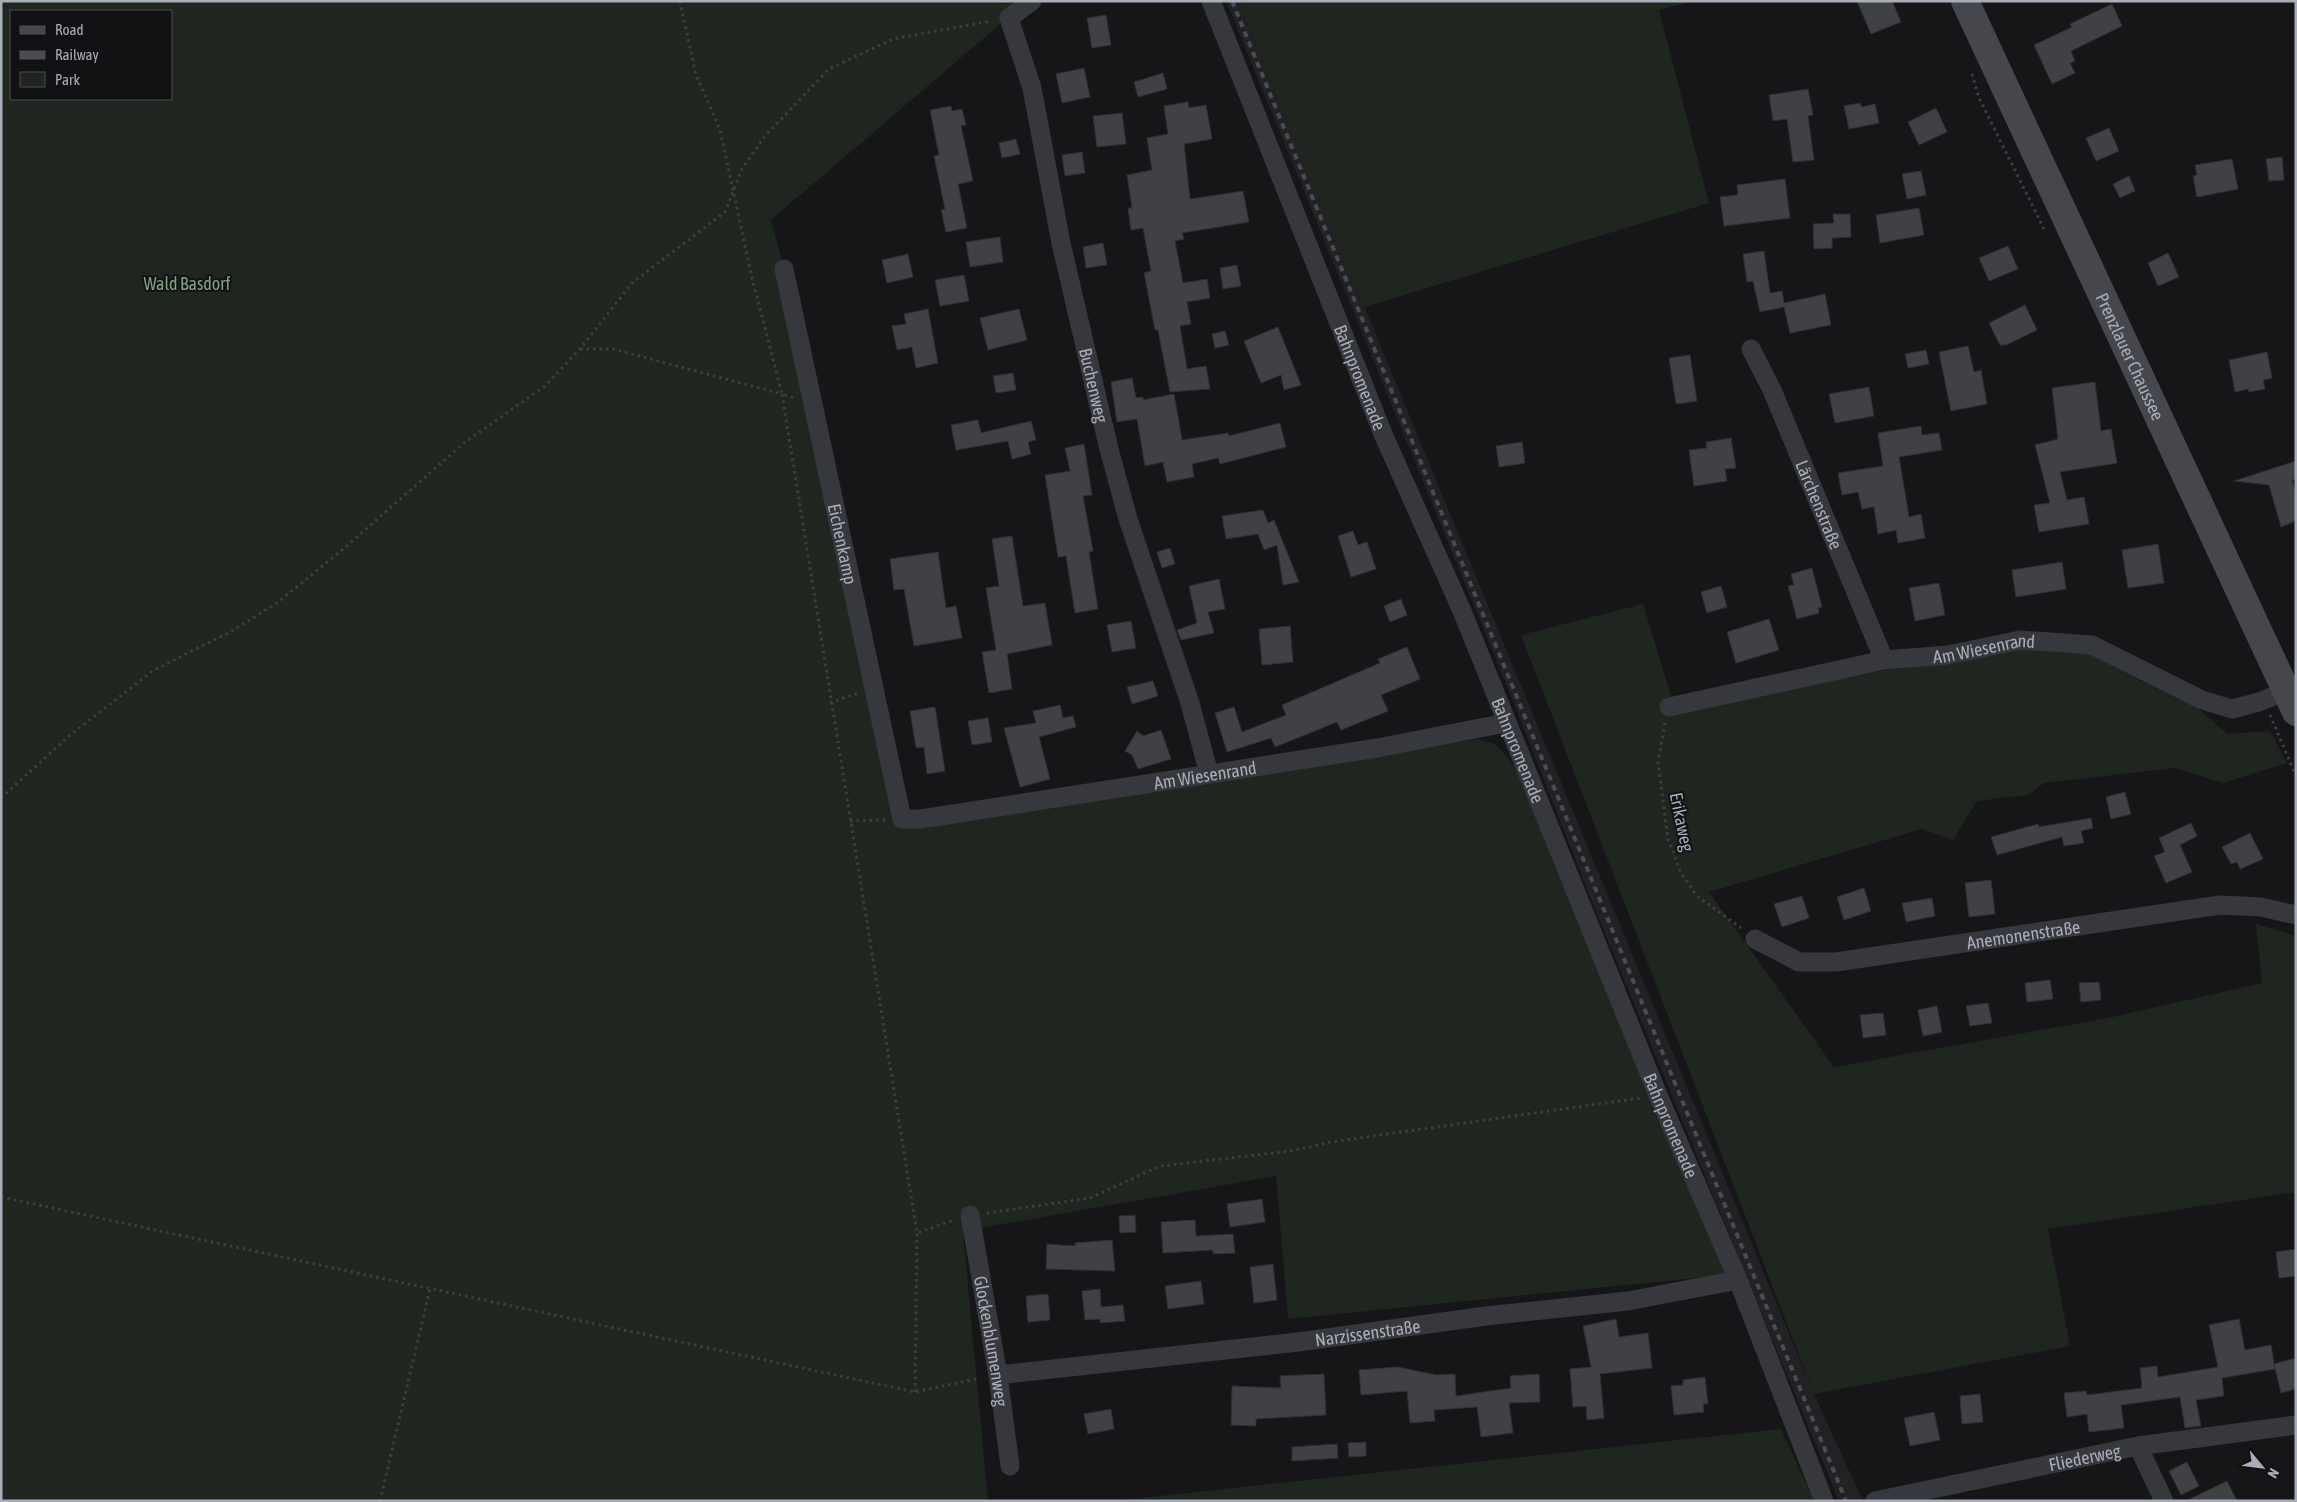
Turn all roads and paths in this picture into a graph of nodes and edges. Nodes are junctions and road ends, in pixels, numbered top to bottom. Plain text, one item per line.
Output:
1 (680, 1) edge
2 (1032, 1) edge
3 (1211, 1) edge
4 (1966, 1) edge
5 (1010, 18) junction
6 (733, 195) junction
7 (784, 269) dead end
8 (580, 349) junction
9 (1752, 349) dead end
10 (782, 394) junction
11 (813, 403) junction
12 (1884, 660) junction
13 (874, 688) junction
14 (2291, 702) edge
15 (830, 703) junction
16 (1669, 707) joint
17 (1506, 723) junction
18 (1209, 774) junction
19 (1, 798) edge
20 (902, 819) junction
21 (850, 821) junction
22 (2296, 915) edge
23 (1755, 939) joint
24 (1658, 1095) junction
25 (1, 1197) edge
26 (970, 1216) junction
27 (917, 1233) junction
28 (1738, 1280) junction
29 (430, 1288) junction
30 (998, 1375) junction
31 (915, 1392) junction
32 (2296, 1425) edge
33 (2138, 1446) junction
34 (1010, 1466) dead end
35 (380, 1501) edge
36 (1824, 1501) edge
37 (1875, 1501) edge
38 (2164, 1501) edge

1 - 6 path
2 - 5 street
3 - 17 street, Bahnpromenade
4 - 14 main road, Prenzlauer Chaussee
5 - 6 path
5 - 18 street, Buchenweg
6 - 8 path
6 - 10 path
7 - 11 street, Eichenkamp
8 - 10 path
8 - 19 path
9 - 12 street, Lärchenstraße
10 - 11 path
10 - 15 path
11 - 13 street, Eichenkamp
12 - 14 street, Am Wiesenrand
12 - 16 street, Am Wiesenrand
13 - 15 path
13 - 20 street, Eichenkamp
15 - 21 path
16 - 23 path, Erikaweg
17 - 18 street, Am Wiesenrand
17 - 24 street, Bahnpromenade
18 - 20 street, Am Wiesenrand
20 - 21 path
21 - 27 path
22 - 23 street, Anemonenstraße
24 - 26 path
24 - 28 street, Bahnpromenade
25 - 29 path
26 - 27 path
26 - 30 street, Glockenblumenweg
27 - 31 path
28 - 30 street, Narzissenstraße
28 - 36 street, Bahnpromenade
29 - 31 path
29 - 35 path
30 - 31 path
30 - 34 street, Glockenblumenweg
32 - 33 street, Fliederweg
33 - 37 street, Fliederweg
33 - 38 street

